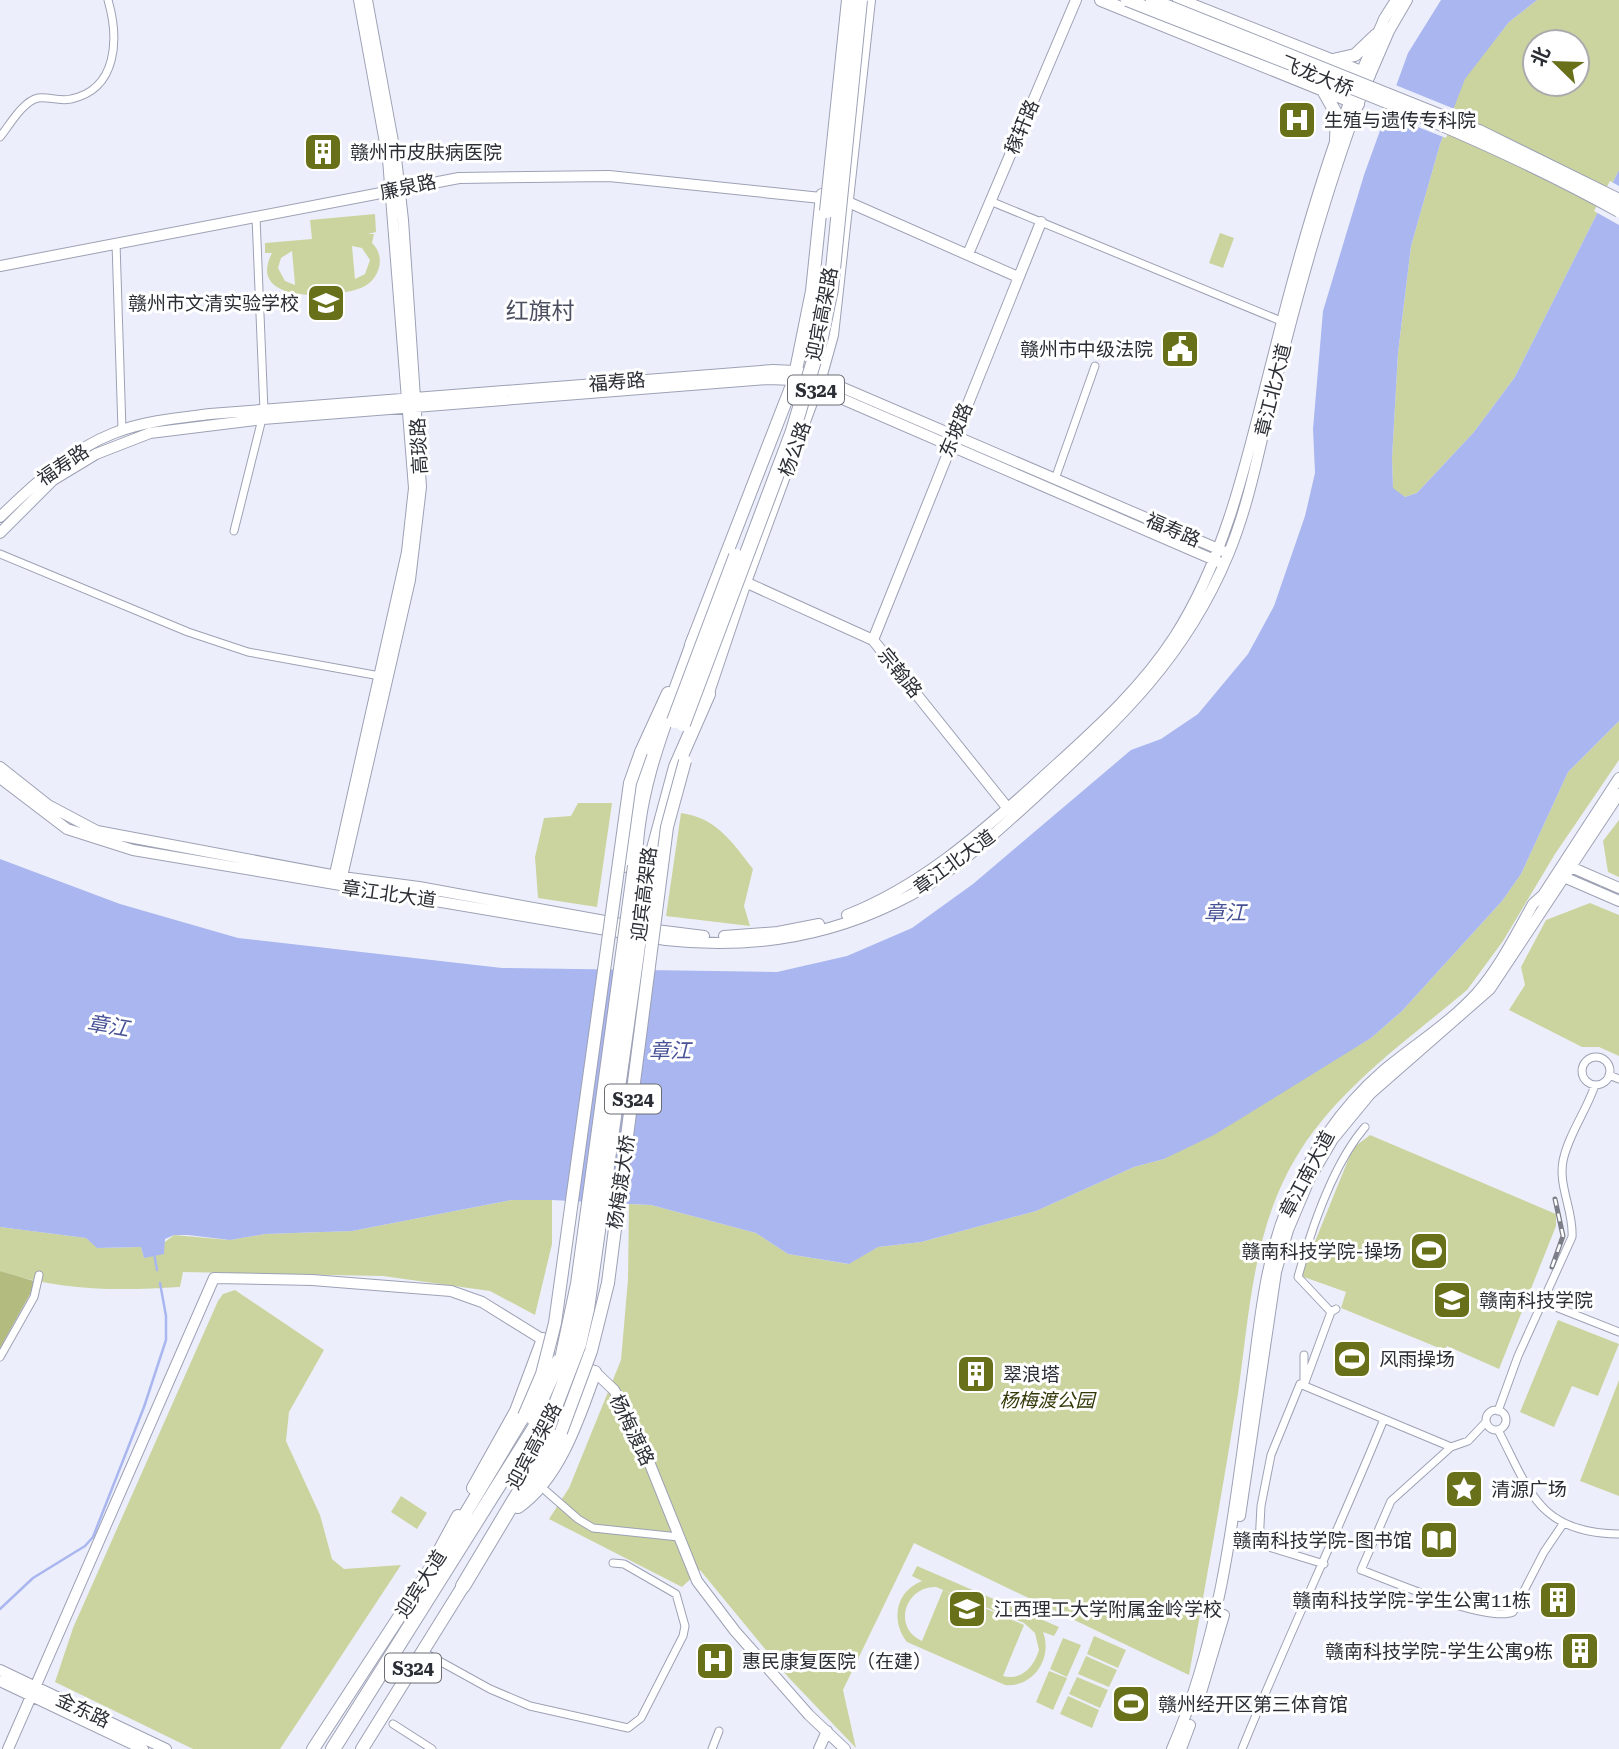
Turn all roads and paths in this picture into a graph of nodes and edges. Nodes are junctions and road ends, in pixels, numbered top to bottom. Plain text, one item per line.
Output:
1 (108, 0) edge
2 (359, 0) edge
3 (367, 0) edge
4 (842, 0) edge
5 (849, 0) edge
6 (860, 0) edge
7 (869, 0) edge
8 (1076, 0) edge
9 (1101, 0) edge
10 (1127, 0) edge
11 (1152, 0) edge
12 (1179, 0) edge
13 (1396, 0) edge
14 (1407, 0) edge
15 (1376, 35) junction
16 (1329, 60) junction
17 (1365, 74) junction
18 (1321, 89) junction
19 (1354, 102) junction
20 (0, 137) edge
21 (1336, 140) junction
22 (396, 189) junction
23 (821, 198) junction
24 (1619, 200) edge
25 (990, 201) junction
26 (848, 202) junction
27 (1619, 211) edge
28 (256, 218) junction
29 (1041, 222) junction
30 (116, 243) junction
31 (968, 254) junction
32 (0, 266) edge
33 (1018, 277) junction
34 (1282, 321) junction
35 (1095, 366) dead end
36 (794, 375) junction
37 (818, 383) junction
38 (413, 403) junction
39 (263, 415) junction
40 (122, 430) junction
41 (952, 440) junction
42 (1055, 479) junction
43 (0, 517) edge
44 (233, 531) dead end
45 (0, 533) edge
46 (0, 554) edge
47 (1221, 556) junction
48 (745, 582) junction
49 (695, 638) junction
50 (873, 640) junction
51 (380, 676) junction
52 (708, 694) joint
53 (678, 722) junction
54 (662, 760) junction
55 (0, 767) edge
56 (0, 778) edge
57 (1619, 778) edge
58 (1619, 794) edge
59 (1011, 812) junction
60 (642, 867) junction
61 (1563, 870) junction
62 (337, 881) junction
63 (1619, 888) edge
64 (1619, 901) edge
65 (615, 927) junction
66 (1609, 1075) junction
67 (1619, 1079) edge
68 (1595, 1085) junction
69 (1365, 1127) dead end
70 (39, 1275) dead end
71 (1543, 1302) junction
72 (1619, 1332) edge
73 (543, 1339) junction
74 (574, 1341) junction
75 (1304, 1355) dead end
76 (0, 1357) edge
77 (595, 1373) junction
78 (1304, 1385) junction
79 (1498, 1410) junction
80 (1384, 1419) junction
81 (1486, 1422) junction
82 (543, 1423) junction
83 (1498, 1430) junction
84 (1451, 1447) junction
85 (546, 1491) dead end
86 (517, 1507) junction
87 (493, 1508) junction
88 (1563, 1524) junction
89 (1619, 1534) edge
90 (679, 1537) junction
91 (613, 1563) dead end
92 (1324, 1564) junction
93 (427, 1575) junction
94 (463, 1586) junction
95 (1212, 1650) junction
96 (423, 1652) junction
97 (0, 1670) edge
98 (0, 1681) edge
99 (34, 1692) junction
100 (393, 1724) dead end
101 (719, 1731) dead end
102 (830, 1734) junction
103 (8, 1749) edge
104 (143, 1749) edge
105 (166, 1749) edge
106 (313, 1749) edge
107 (333, 1749) edge
108 (344, 1749) edge
109 (362, 1749) edge
110 (432, 1749) edge
111 (712, 1749) edge
112 (819, 1749) edge
113 (828, 1749) edge
114 (845, 1749) edge
115 (1172, 1749) edge
116 (1181, 1749) edge
117 (1242, 1749) edge

1 - 20 street
2 - 22 main road, 高琰路
3 - 22 main road, 高琰路
4 - 23 main road, 杨公路 / S324
5 - 53 highway, 迎宾高架路, bridge
6 - 53 highway, 迎宾高架路, bridge
7 - 26 main road, 杨公路 / S324
8 - 25 main road, 稼轩路
9 - 18 main road
10 - 27 main road, 飞龙大桥, bridge
11 - 24 main road, 飞龙大桥, bridge
12 - 16 main road
13 - 15 main road, 章江北大道
14 - 17 main road, 章江北大道
15 - 16 main road
15 - 17 main road, 章江北大道
16 - 17 main road
17 - 19 main road, 章江北大道
18 - 19 main road
18 - 21 main road
19 - 21 main road, 章江北大道
19 - 47 main road, 章江北大道
21 - 34 main road, 章江北大道
22 - 23 main road, 廉泉路
22 - 28 main road, 廉泉路
22 - 38 main road, 高琰路
23 - 36 main road, 杨公路 / S324
25 - 29 street
25 - 31 main road, 稼轩路
26 - 31 main road
26 - 37 main road, 杨公路 / S324
28 - 30 main road, 廉泉路
28 - 39 street
29 - 33 main road, 东坡路
29 - 34 street
30 - 32 main road, 廉泉路
30 - 40 street
31 - 33 main road
33 - 41 main road, 东坡路
34 - 47 main road, 章江北大道
35 - 42 street
36 - 37 main road, 福寿路
36 - 38 main road, 福寿路
36 - 49 main road, 杨公路 / S324
37 - 41 main road, 福寿路
37 - 48 main road, 杨公路 / S324
38 - 39 main road, 福寿路
38 - 51 main road, 高琰路
38 - 62 main road, 高琰路
39 - 40 main road, 福寿路
39 - 44 street
39 - 45 main road, 福寿路
40 - 43 main road, 福寿路
41 - 42 main road, 福寿路
41 - 47 main road, 福寿路
41 - 50 main road, 东坡路
42 - 47 main road, 福寿路
46 - 51 street
47 - 59 main road, 章江北大道
48 - 50 main road, 宗翰路
48 - 52 main road, 杨公路 / S324
49 - 54 highway
49 - 54 main road, 杨公路 / S324
50 - 59 main road, 宗翰路
51 - 62 main road, 高琰路
52 - 54 highway
53 - 54 highway, 迎宾高架路
54 - 60 highway
54 - 60 highway
54 - 65 main road
54 - 82 main road, 杨梅渡大桥 / S324, bridge
54 - 82 main road, S324, bridge
55 - 62 main road, 章江北大道
56 - 62 main road, 章江北大道
57 - 61 main road, 章江南大道
58 - 61 main road, 章江南大道
59 - 65 main road, 章江北大道
60 - 74 highway, 迎宾高架路, bridge
61 - 63 main road
61 - 64 main road
61 - 95 main road, 章江南大道
62 - 65 main road, 章江北大道
66 - 67 street
66 - 68 street
66 - 68 street
68 - 71 street
69 - 78 street
70 - 76 street
71 - 72 street
71 - 79 street
73 - 77 main road, 杨梅渡路
73 - 93 main road, 迎宾大道
73 - 99 main road, 杨梅渡路
74 - 82 highway, bridge
74 - 82 highway, bridge
75 - 78 street
77 - 86 main road
77 - 90 main road, 杨梅渡路
78 - 80 street
78 - 92 street
79 - 81 street
79 - 83 street
80 - 84 street
80 - 92 street
81 - 83 street
81 - 84 street
82 - 86 main road, 迎宾大道 / S324
82 - 87 highway, 迎宾高架路
82 - 93 highway
82 - 94 highway
83 - 88 street
84 - 88 street
85 - 90 street
86 - 94 main road, 迎宾大道 / S324
87 - 107 highway, 迎宾高架路
87 - 108 highway, 迎宾高架路
88 - 89 street
90 - 102 main road, 杨梅渡路
91 - 96 street
92 - 117 street
93 - 106 main road, 迎宾大道 / S324
94 - 96 main road, 迎宾大道 / S324
95 - 115 main road, 章江南大道
95 - 116 main road, 章江南大道
96 - 109 main road, 迎宾大道 / S324
97 - 99 main road, 金东路
98 - 99 main road, 金东路
99 - 103 main road
99 - 104 main road, 金东路
99 - 105 main road, 金东路
100 - 110 street
101 - 111 street
102 - 112 main road
102 - 113 main road
102 - 114 main road, 杨梅渡路

